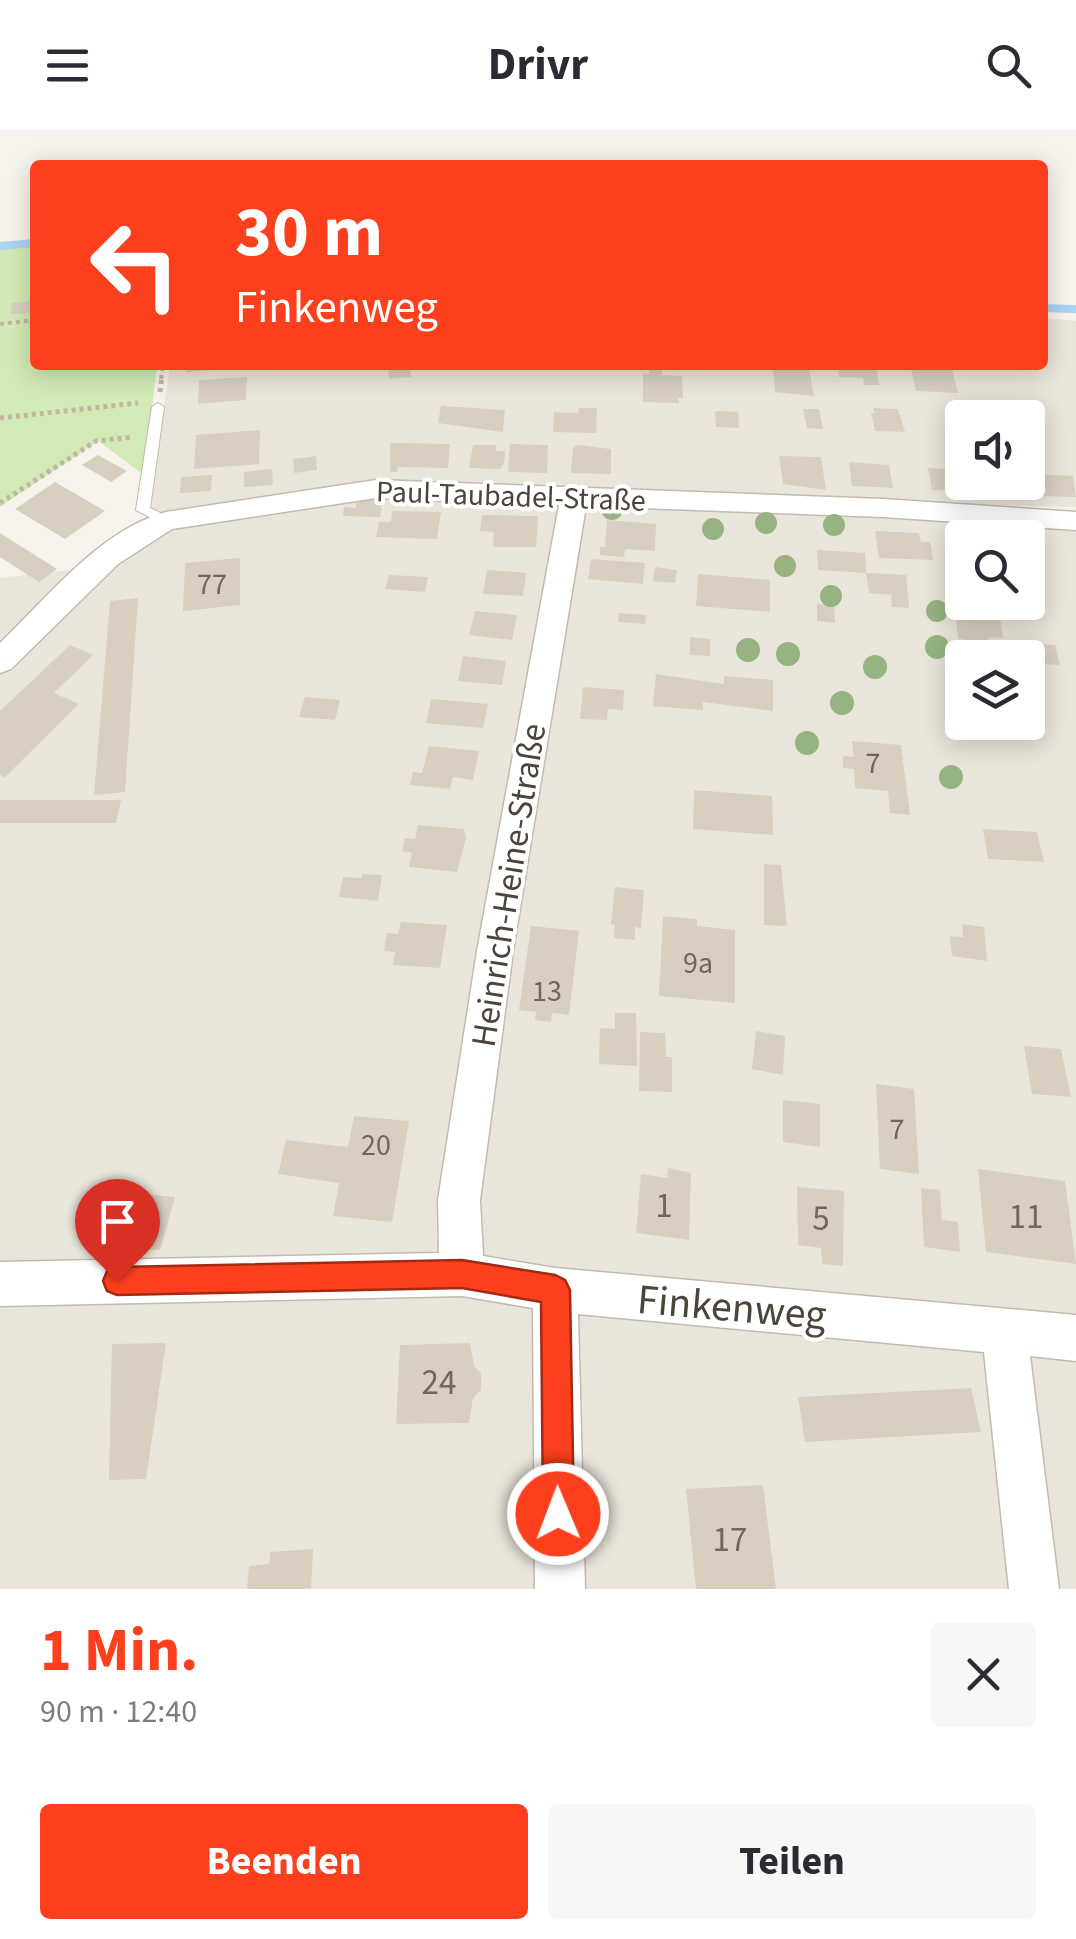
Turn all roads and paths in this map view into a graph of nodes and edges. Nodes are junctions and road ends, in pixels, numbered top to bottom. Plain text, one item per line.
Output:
1 (30, 321) edge
2 (0, 324) edge
3 (158, 408) joint
4 (0, 418) edge
5 (154, 436) junction
6 (574, 498) junction
7 (0, 504) edge
8 (1076, 520) edge
9 (166, 521) junction
10 (0, 662) edge
11 (462, 1274) junction
12 (0, 1284) edge
13 (555, 1290) junction
14 (1004, 1331) junction
15 (1076, 1338) edge
16 (560, 1589) edge
17 (1034, 1589) edge

1 - 2 path
3 - 4 path
3 - 5 lane
5 - 7 path
5 - 9 lane
6 - 8 street, Paul-Taubadel-Straße
6 - 9 street, Paul-Taubadel-Straße
6 - 11 street, Heinrich-Heine-Straße
9 - 10 street, Paul-Taubadel-Straße
11 - 12 street, Finkenweg
11 - 13 street, Finkenweg
13 - 14 street, Finkenweg
13 - 16 street
14 - 15 street, Finkenweg
14 - 17 street

